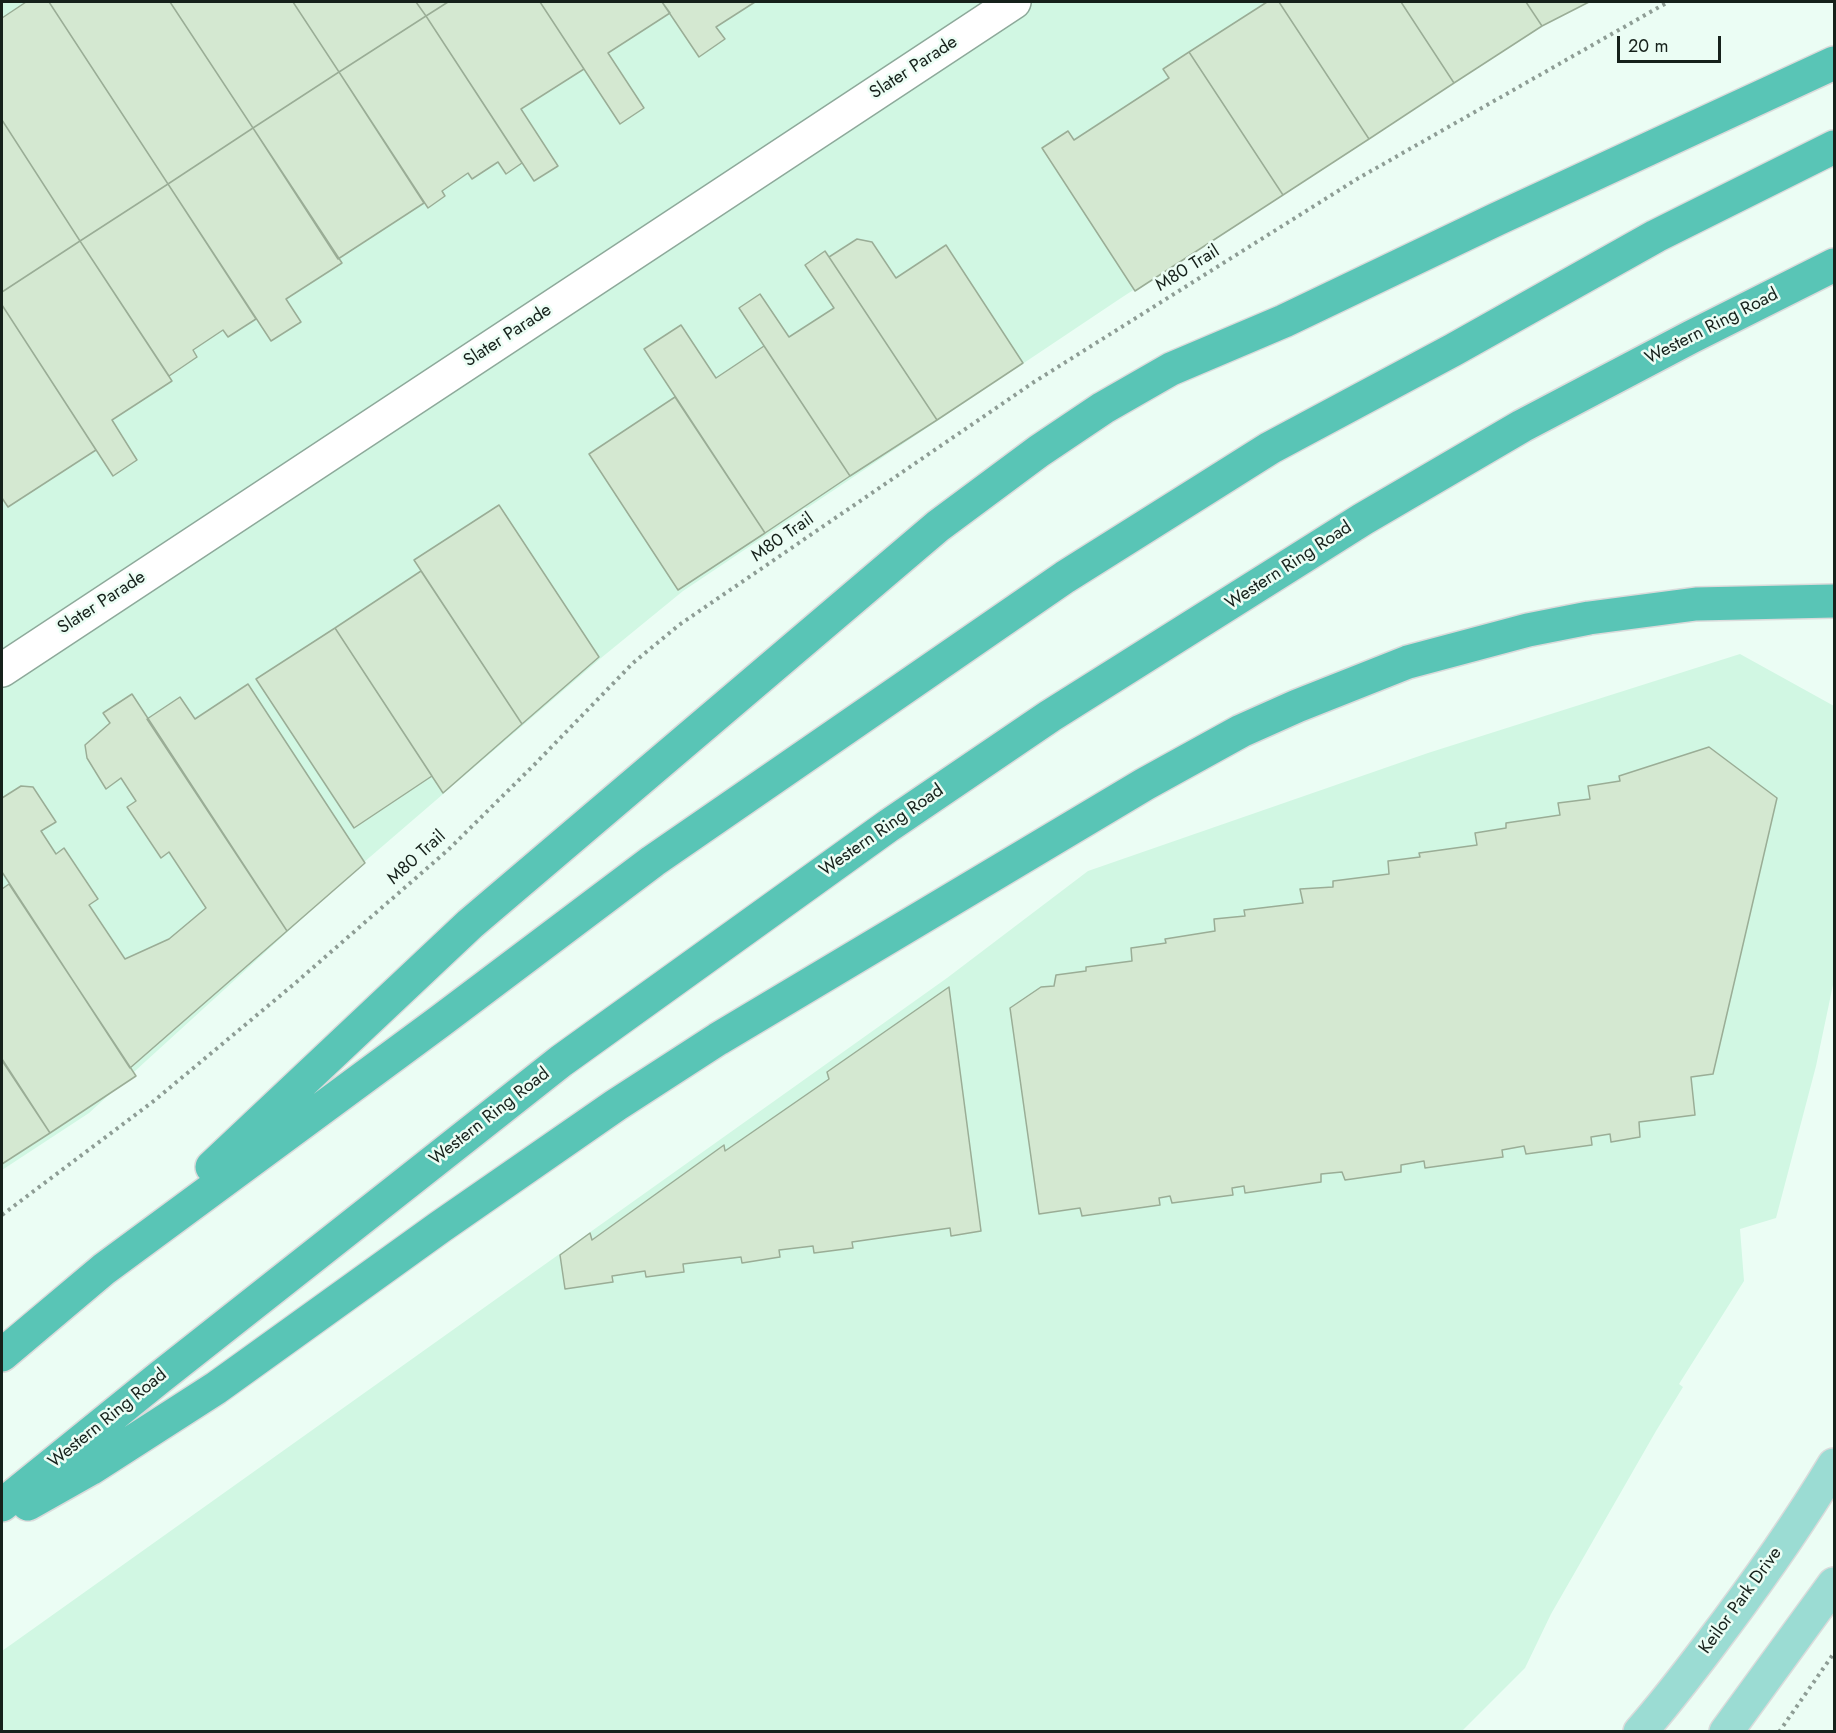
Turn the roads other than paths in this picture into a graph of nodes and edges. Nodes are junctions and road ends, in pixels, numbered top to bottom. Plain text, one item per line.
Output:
1 (1014, 2) edge
2 (1834, 63) edge
3 (1834, 147) edge
4 (1834, 265) edge
5 (1834, 601) edge
6 (2, 670) edge
7 (104, 1269) junction
8 (2, 1355) edge
9 (1834, 1465) edge
10 (2, 1505) edge
11 (2, 1518) edge
12 (1834, 1584) edge
13 (1640, 1731) edge
14 (1726, 1731) edge

1 - 6 street, Slater Parade
2 - 7 highway
3 - 7 highway
4 - 10 highway, Western Ring Road
5 - 11 highway
7 - 8 highway
9 - 13 main road, Keilor Park Drive
12 - 14 main road

